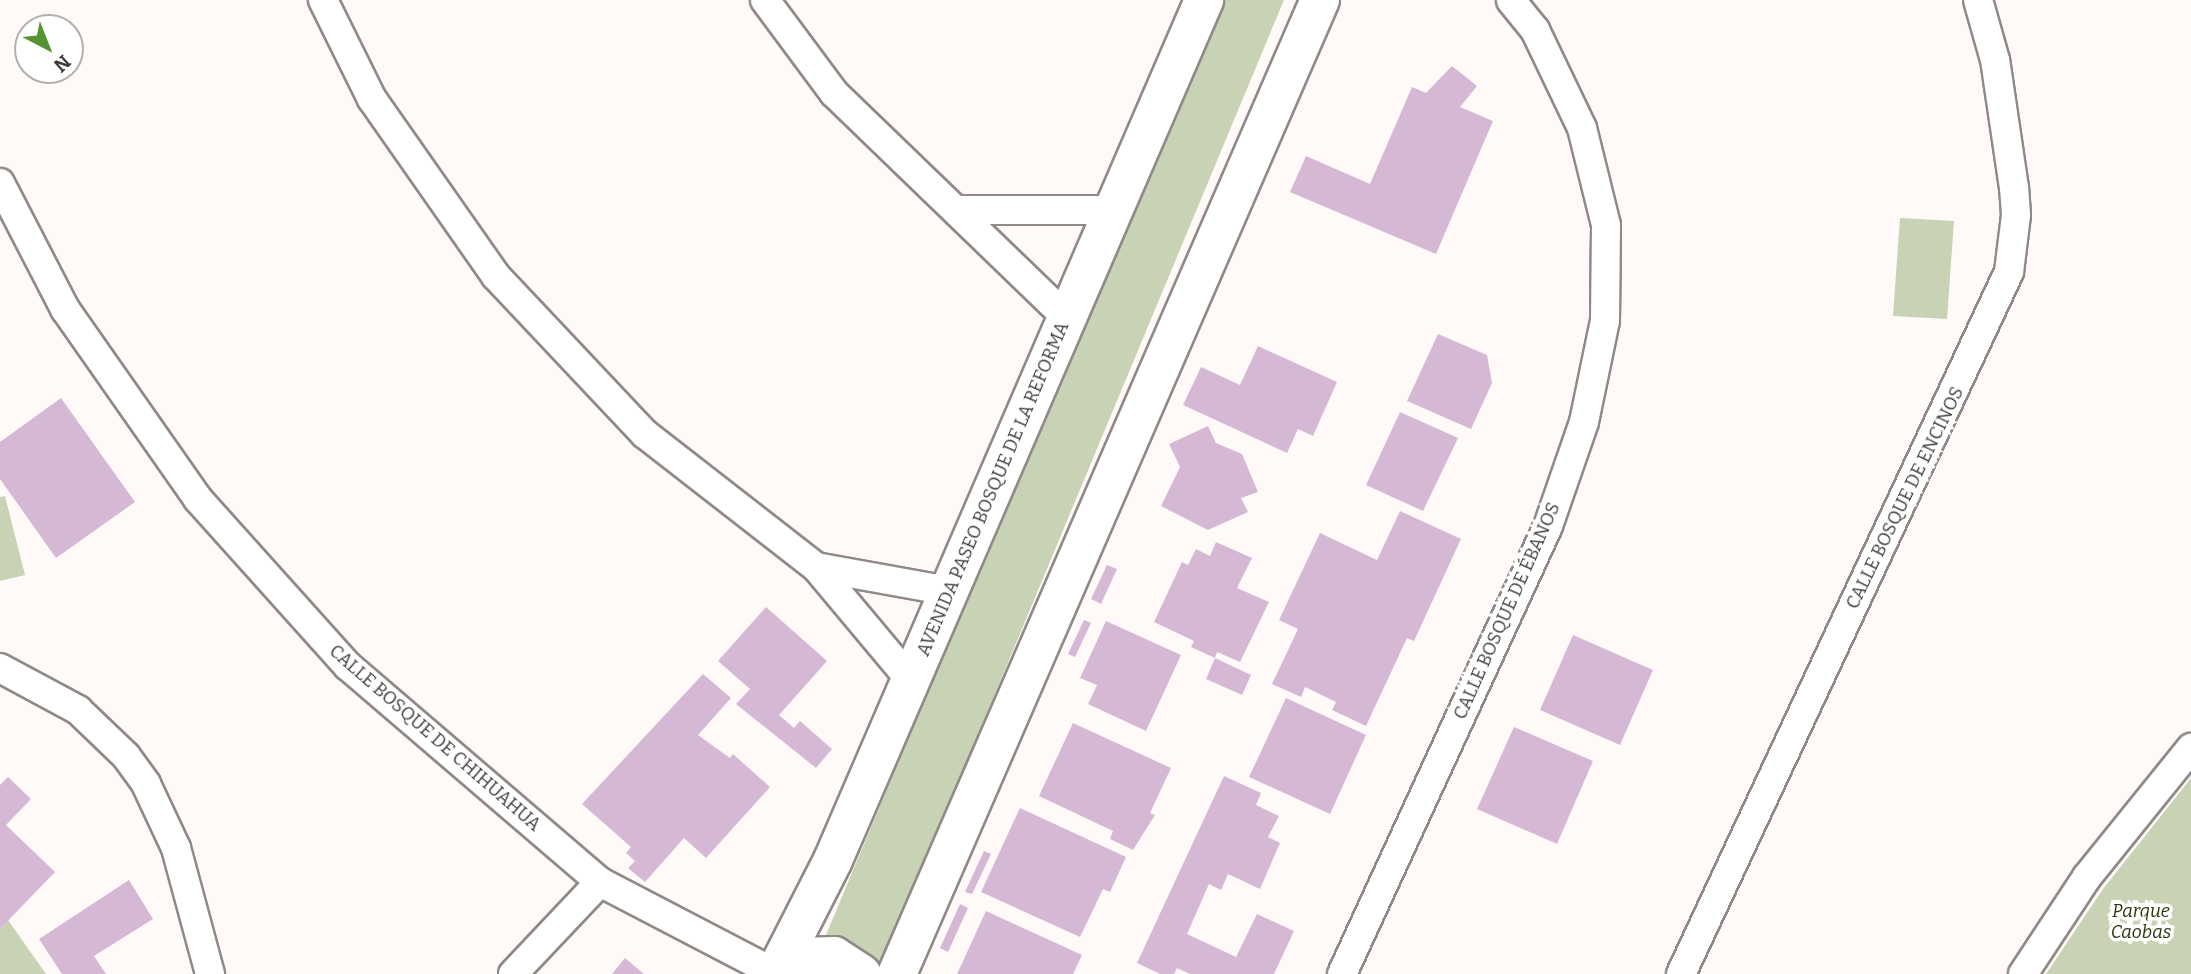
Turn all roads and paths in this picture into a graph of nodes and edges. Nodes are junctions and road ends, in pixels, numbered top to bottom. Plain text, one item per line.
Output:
1 (323, 0) edge
2 (765, 0) edge
3 (1204, 0) edge
4 (1320, 0) edge
5 (1511, 0) edge
6 (1978, 0) edge
7 (0, 183) edge
8 (957, 210) junction
9 (1114, 211) junction
10 (1066, 317) junction
11 (816, 567) junction
12 (949, 591) junction
13 (0, 668) edge
14 (912, 682) junction
15 (2191, 748) edge
16 (600, 882) junction
17 (775, 973) edge
18 (210, 974) edge
19 (513, 974) edge
20 (862, 974) edge
21 (897, 974) edge
22 (1342, 974) edge
23 (1681, 974) edge
24 (2023, 974) edge

1 - 11 street
2 - 8 street
3 - 9 main road, AVENIDA PASEO BOSQUE DE LA REFORMA
4 - 21 main road
5 - 22 street, CALLE BOSQUE DE ÉBANOS
6 - 23 street, CALLE BOSQUE DE ENCINOS
7 - 16 street, CALLE BOSQUE DE CHIHUAHUA
8 - 9 street
8 - 10 street
9 - 10 main road, AVENIDA PASEO BOSQUE DE LA REFORMA
10 - 12 main road, AVENIDA PASEO BOSQUE DE LA REFORMA
11 - 12 street
11 - 14 street
12 - 14 main road, AVENIDA PASEO BOSQUE DE LA REFORMA
13 - 18 street
14 - 17 main road, AVENIDA PASEO BOSQUE DE LA REFORMA
15 - 24 street
16 - 17 street, CALLE BOSQUE DE CHIHUAHUA
16 - 19 street
17 - 20 main road

